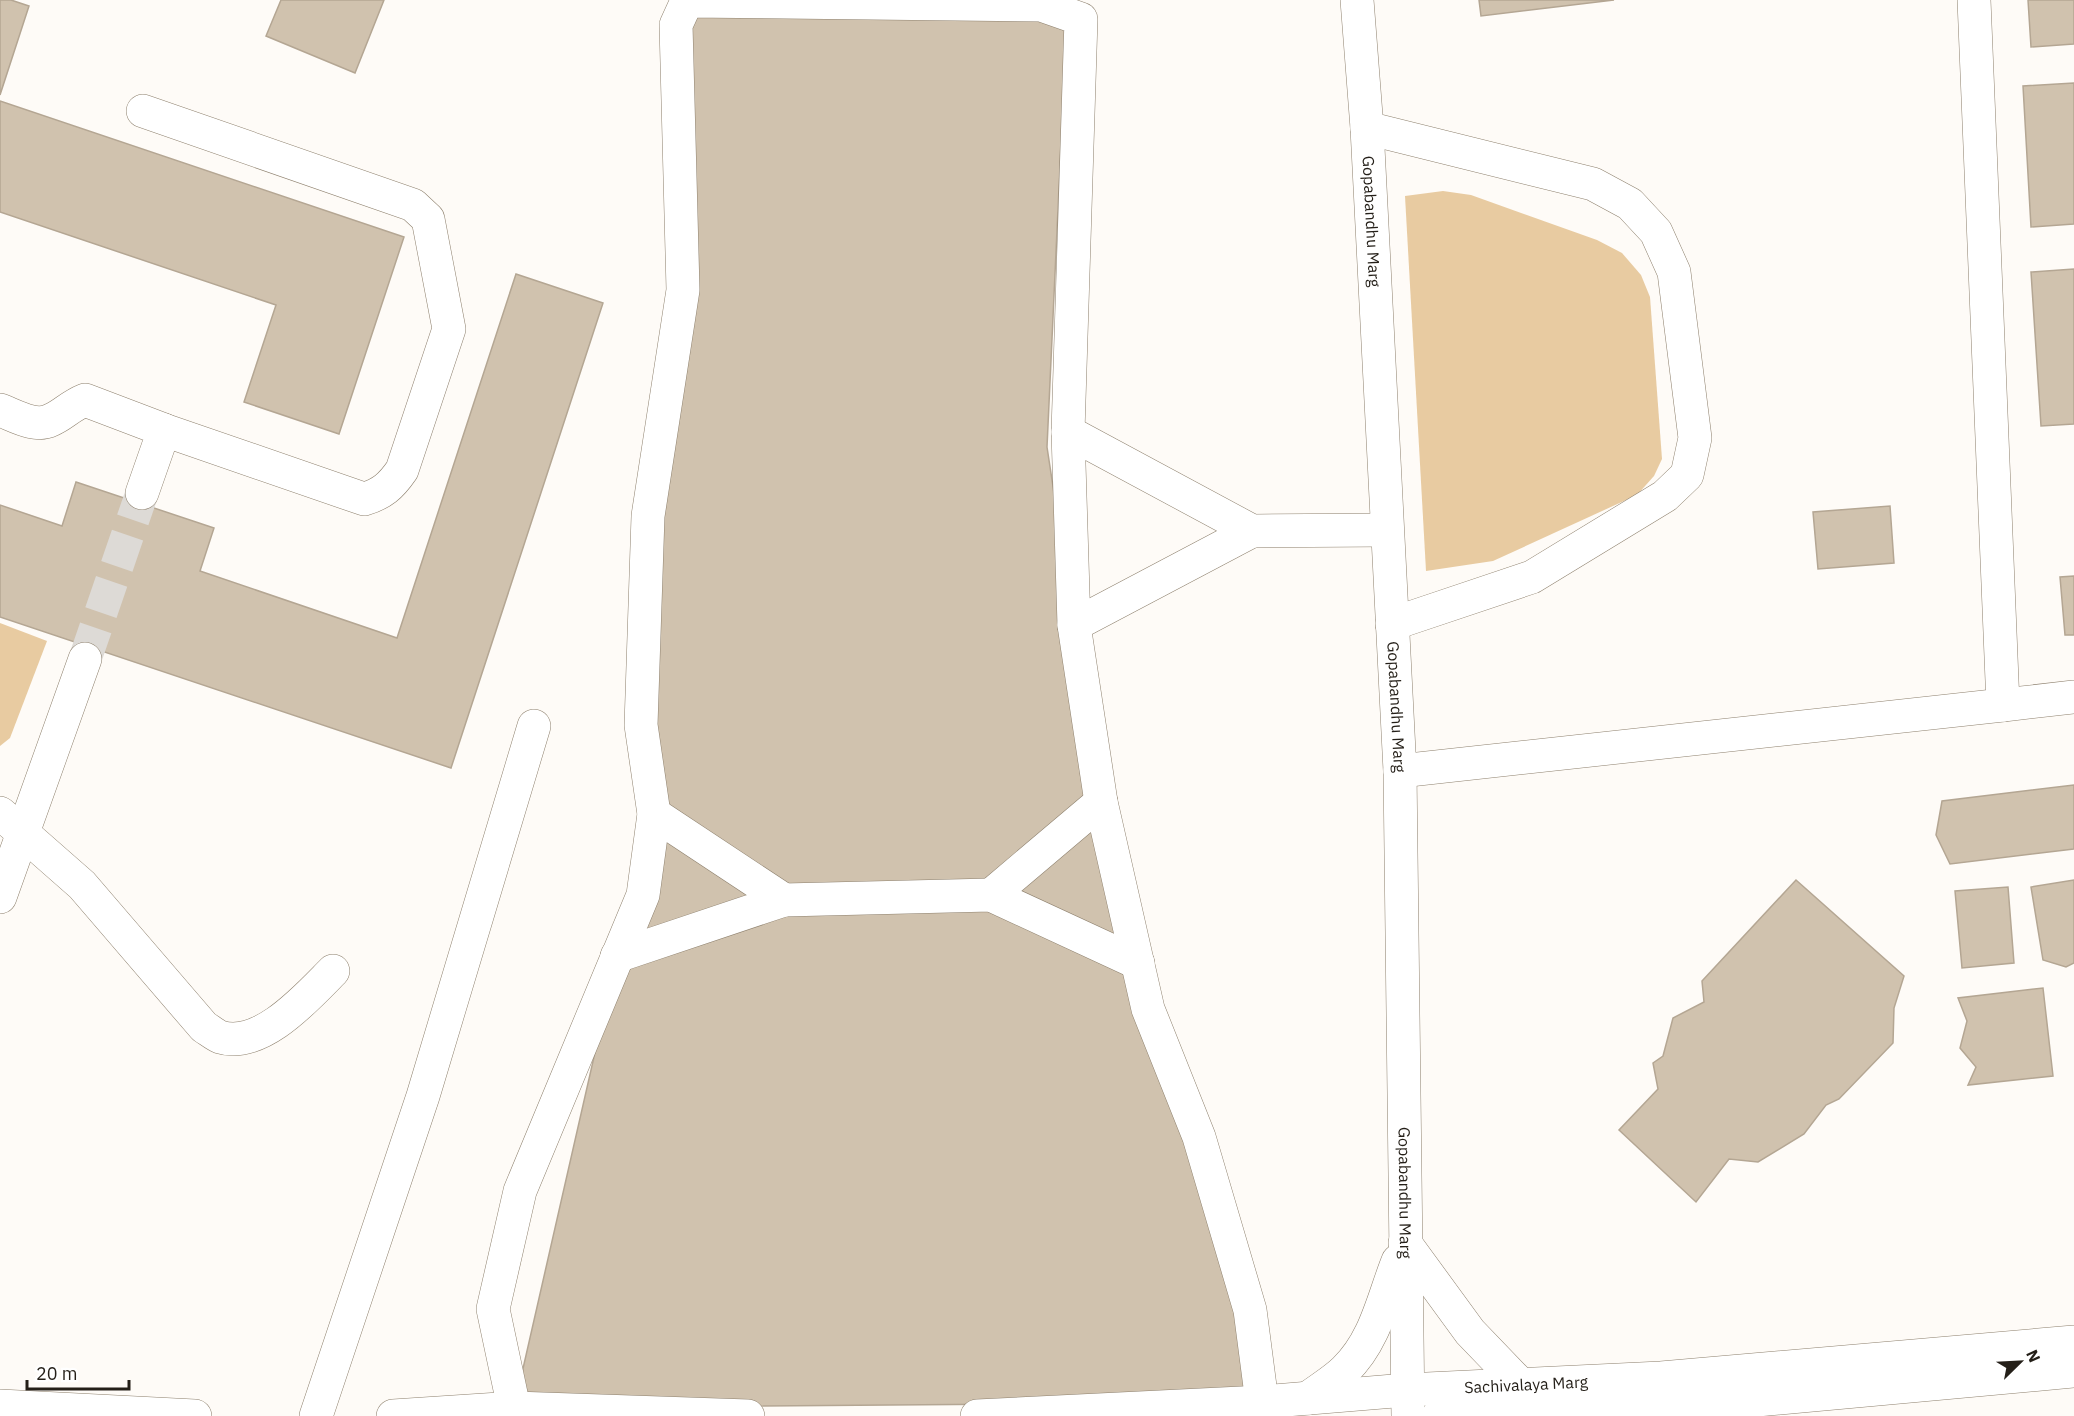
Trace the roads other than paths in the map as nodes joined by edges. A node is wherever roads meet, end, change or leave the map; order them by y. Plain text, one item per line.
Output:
1 (1357, 0) edge
2 (1974, 0) edge
3 (143, 111) dead end
4 (1367, 128) junction
5 (0, 410) edge
6 (164, 430) junction
7 (1068, 432) junction
8 (142, 493) tunnel mouth
9 (1387, 530) junction
10 (1252, 531) junction
11 (1392, 624) junction
12 (1074, 625) junction
13 (85, 659) tunnel mouth
14 (2074, 697) edge
15 (2003, 705) junction
16 (534, 726) dead end
17 (1400, 771) junction
18 (1101, 802) junction
19 (654, 814) junction
20 (11, 823) edge
21 (992, 895) junction
22 (0, 897) edge
23 (784, 900) junction
24 (617, 956) junction
25 (1138, 963) junction
26 (333, 971) dead end
27 (1405, 1243) junction
28 (2074, 1342) edge
29 (2074, 1371) edge
30 (1521, 1385) junction
31 (1308, 1398) junction
32 (1262, 1402) junction
33 (1407, 1403) edge
34 (0, 1406) edge
35 (514, 1408) junction
36 (195, 1416) edge
37 (316, 1416) edge
38 (393, 1416) edge
39 (748, 1416) edge
40 (977, 1416) edge
41 (1438, 1416) edge

1 - 4 street, Gopabandhu Marg
2 - 15 street
3 - 6 street
4 - 9 street, Gopabandhu Marg
4 - 11 street
5 - 6 street
6 - 8 street
7 - 10 street
7 - 12 street
7 - 19 street
9 - 10 street
9 - 11 street, Gopabandhu Marg
10 - 12 street
11 - 17 street, Gopabandhu Marg
12 - 18 street
13 - 20 street
14 - 15 street
15 - 17 street
16 - 37 street
17 - 27 street, Gopabandhu Marg
18 - 21 street
18 - 25 street
19 - 23 street
19 - 24 street
20 - 22 street
20 - 26 street
21 - 23 street
21 - 25 street
23 - 24 street
24 - 35 street
25 - 32 street
27 - 30 street
27 - 31 street
27 - 33 street, Gopabandhu Marg
28 - 30 street, Sachivalaya Marg
29 - 41 street, Sachivalaya Marg
30 - 33 street, Sachivalaya Marg
31 - 32 street, Sachivalaya Marg
31 - 33 street, Sachivalaya Marg
32 - 40 street, Sachivalaya Marg
34 - 36 street
35 - 38 street
35 - 39 street

